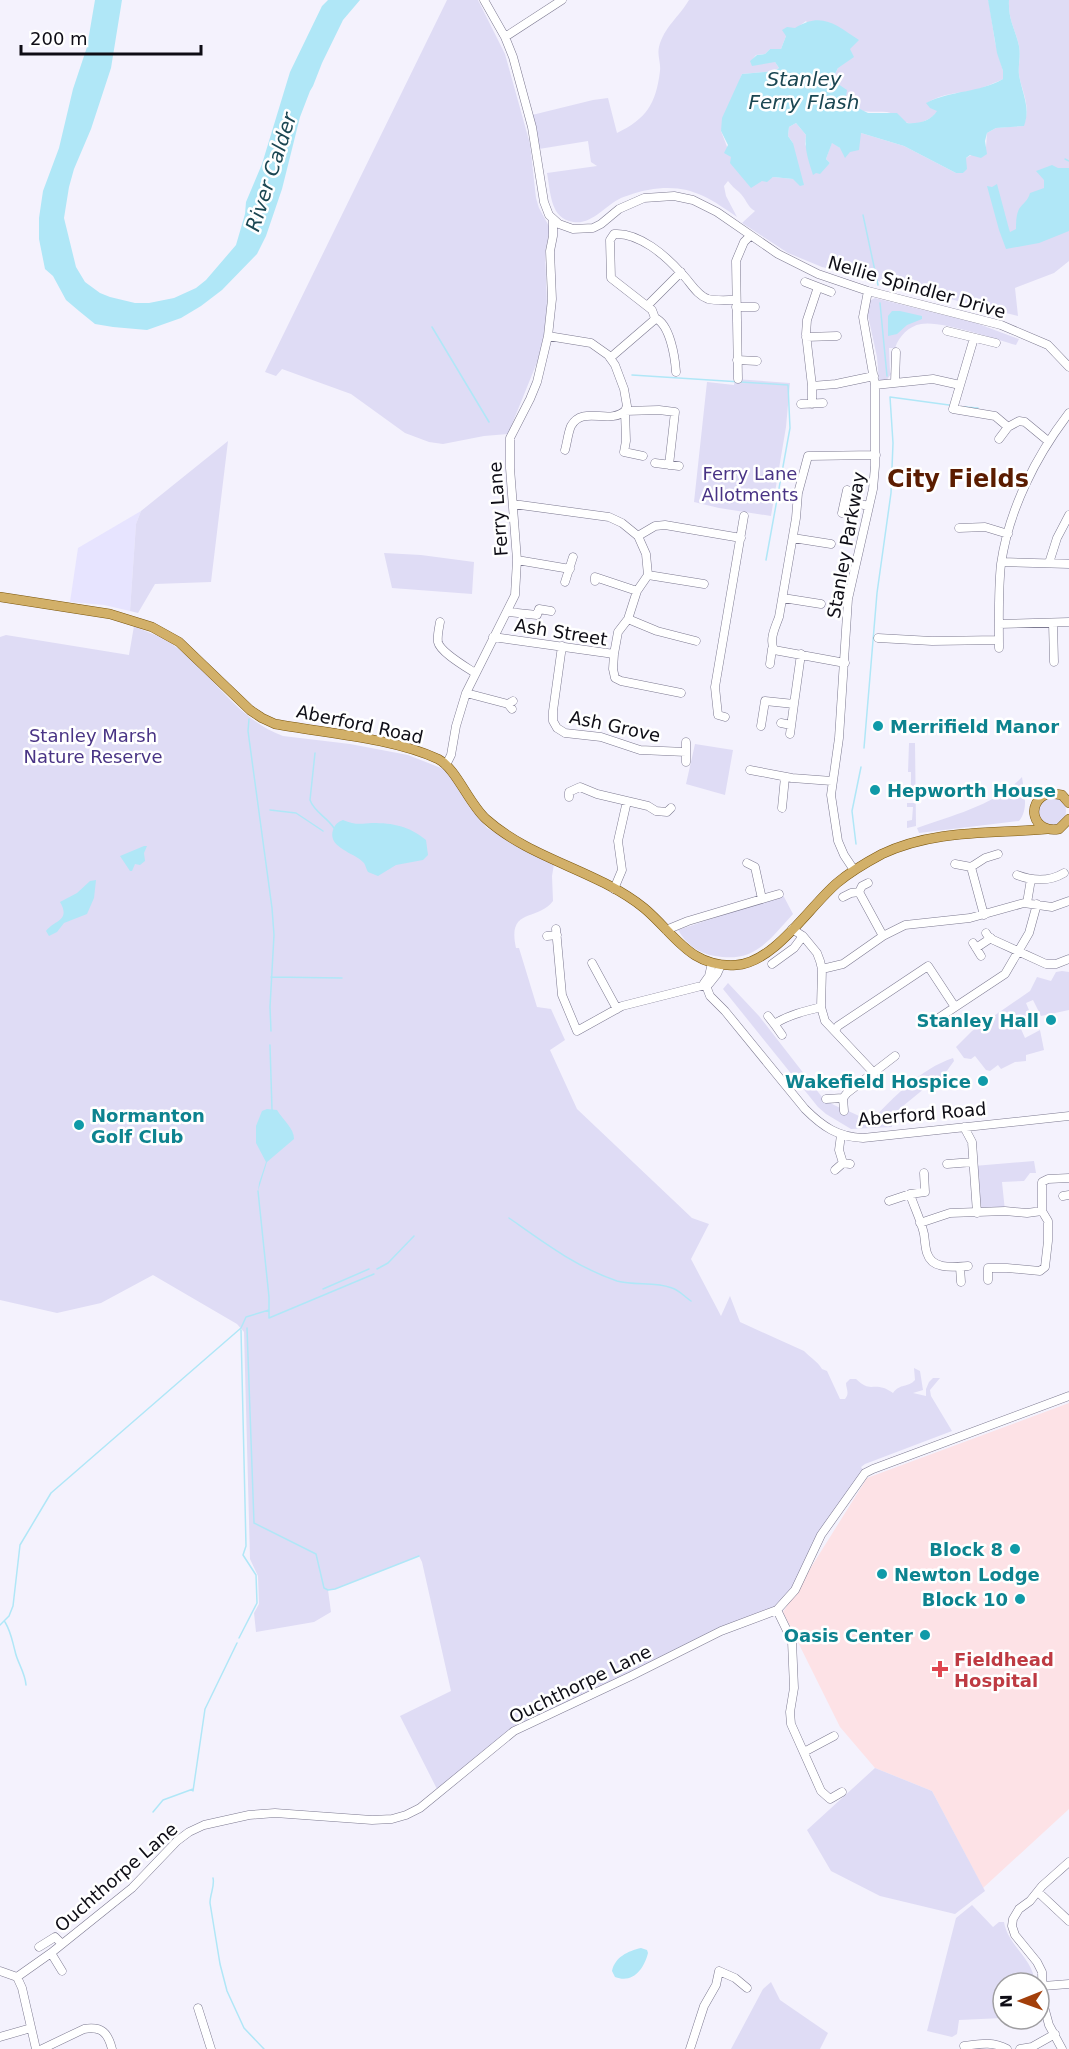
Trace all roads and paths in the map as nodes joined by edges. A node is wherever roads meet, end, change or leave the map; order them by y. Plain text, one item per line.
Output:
1 (484, 0) edge
2 (562, 0) edge
3 (505, 37) junction
4 (559, 224) junction
5 (750, 236) junction
6 (551, 245) junction
7 (681, 272) junction
8 (805, 282) dead end
9 (818, 287) junction
10 (868, 291) junction
11 (831, 292) dead end
12 (736, 304) junction
13 (647, 306) junction
14 (755, 307) dead end
15 (655, 318) junction
16 (947, 331) dead end
17 (548, 336) junction
18 (837, 336) dead end
19 (806, 337) junction
20 (974, 338) junction
21 (996, 343) dead end
22 (896, 352) dead end
23 (610, 358) junction
24 (736, 360) junction
25 (757, 361) dead end
26 (1067, 361) edge
27 (676, 372) dead end
28 (738, 380) dead end
29 (875, 380) junction
30 (895, 382) junction
31 (960, 385) junction
32 (812, 386) junction
33 (823, 403) dead end
34 (801, 404) dead end
35 (812, 404) junction
36 (625, 411) junction
37 (1069, 413) edge
38 (1008, 428) junction
39 (999, 439) dead end
40 (1048, 441) junction
41 (565, 450) dead end
42 (876, 455) junction
43 (643, 456) dead end
44 (655, 463) dead end
45 (669, 465) junction
46 (679, 466) dead end
47 (847, 490) dead end
48 (845, 501) junction
49 (513, 504) junction
50 (869, 506) junction
51 (842, 513) dead end
52 (1069, 515) edge
53 (744, 516) dead end
54 (960, 528) dead end
55 (1008, 534) junction
56 (638, 536) junction
57 (741, 538) junction
58 (793, 538) junction
59 (831, 544) dead end
60 (573, 557) dead end
61 (517, 560) junction
62 (1002, 562) junction
63 (1050, 563) junction
64 (1069, 564) edge
65 (570, 569) junction
66 (648, 575) junction
67 (595, 581) dead end
68 (565, 582) dead end
69 (704, 584) dead end
70 (637, 591) junction
71 (0, 597) edge
72 (783, 598) junction
73 (821, 604) dead end
74 (551, 611) dead end
75 (507, 612) junction
76 (628, 619) junction
77 (440, 621) dead end
78 (1069, 622) edge
79 (1053, 623) junction
80 (999, 624) junction
81 (493, 637) junction
82 (878, 638) dead end
83 (696, 641) dead end
84 (562, 646) junction
85 (772, 649) junction
86 (614, 654) junction
87 (801, 654) junction
88 (1054, 662) dead end
89 (845, 663) junction
90 (770, 664) dead end
91 (475, 673) junction
92 (466, 693) junction
93 (676, 694) dead end
94 (794, 704) junction
95 (511, 705) dead end
96 (719, 717) dead end
97 (781, 723) dead end
98 (791, 725) junction
99 (761, 726) dead end
100 (790, 734) dead end
101 (686, 742) dead end
102 (686, 753) junction
103 (686, 762) dead end
104 (446, 765) junction
105 (750, 770) dead end
106 (785, 777) junction
107 (832, 782) junction
108 (1069, 787) edge
109 (567, 792) dead end
110 (1056, 793) junction
111 (627, 801) junction
112 (1069, 804) edge
113 (783, 808) dead end
114 (669, 812) dead end
115 (1034, 813) junction
116 (1069, 819) edge
117 (1051, 829) junction
118 (1013, 831) junction
119 (1069, 836) edge
120 (998, 854) dead end
121 (747, 863) dead end
122 (955, 864) dead end
123 (971, 867) junction
124 (854, 870) junction
125 (1064, 873) dead end
126 (1017, 875) dead end
127 (1031, 879) junction
128 (868, 883) dead end
129 (614, 889) junction
130 (859, 892) junction
131 (779, 894) dead end
132 (843, 897) dead end
133 (762, 899) junction
134 (1069, 901) edge
135 (1027, 903) junction
136 (1037, 904) junction
137 (984, 915) junction
138 (792, 929) junction
139 (666, 930) junction
140 (547, 936) dead end
141 (803, 936) junction
142 (883, 936) junction
143 (977, 949) dead end
144 (1018, 953) junction
145 (1069, 959) edge
146 (592, 963) dead end
147 (717, 964) junction
148 (772, 964) dead end
149 (822, 969) junction
150 (705, 984) junction
151 (821, 1007) junction
152 (955, 1007) junction
153 (617, 1009) junction
154 (768, 1016) dead end
155 (934, 1021) dead end
156 (775, 1025) junction
157 (835, 1031) junction
158 (782, 1035) dead end
159 (896, 1056) dead end
160 (874, 1073) junction
161 (843, 1098) junction
162 (826, 1100) dead end
163 (844, 1111) dead end
164 (1069, 1116) edge
165 (984, 1125) junction
166 (964, 1128) junction
167 (841, 1135) junction
168 (972, 1142) junction
169 (953, 1161) dead end
170 (973, 1162) junction
171 (835, 1170) dead end
172 (924, 1173) dead end
173 (1069, 1178) edge
174 (910, 1194) junction
175 (888, 1201) dead end
176 (1042, 1211) junction
177 (977, 1213) junction
178 (920, 1223) junction
179 (988, 1280) dead end
180 (961, 1282) dead end
181 (1069, 1396) edge
182 (777, 1610) junction
183 (834, 1735) dead end
184 (804, 1752) junction
185 (842, 1792) dead end
186 (1069, 1862) edge
187 (1038, 1892) junction
188 (1069, 1921) edge
189 (62, 1944) junction
190 (39, 1947) dead end
191 (51, 1953) junction
192 (0, 1971) edge
193 (62, 1971) dead end
194 (1042, 1971) edge
195 (17, 1977) junction
196 (1069, 1984) edge
197 (1051, 1985) edge
198 (747, 1988) dead end
199 (198, 2008) dead end
200 (31, 2028) junction
201 (1051, 2028) edge
202 (1055, 2034) junction
203 (0, 2037) edge
204 (962, 2044) edge
205 (36, 2049) edge
206 (42, 2049) edge
207 (112, 2049) edge
208 (211, 2049) edge
209 (690, 2049) edge
210 (1007, 2049) edge
211 (1020, 2049) edge
212 (1062, 2049) edge

1 - 3 street, Ferry Lane
2 - 3 street
3 - 4 street, Ferry Lane
4 - 5 street, Nellie Spindler Drive
4 - 6 street
4 - 6 street, Ferry Lane
5 - 10 street, Nellie Spindler Drive
5 - 12 street
6 - 17 street, Ferry Lane
7 - 12 street
7 - 13 street
7 - 13 street
8 - 9 street
9 - 11 street
9 - 19 street
10 - 26 street, Nellie Spindler Drive
10 - 29 street, Stanley Parkway
12 - 14 street
12 - 24 street
13 - 15 street
15 - 23 street
15 - 27 street
16 - 20 street
17 - 23 street
17 - 49 street, Ferry Lane
18 - 19 street
19 - 32 street
20 - 21 street
20 - 31 street
22 - 30 street
23 - 36 street
24 - 25 street
24 - 28 street
29 - 30 street
29 - 32 street
29 - 42 street, Stanley Parkway
30 - 31 street
31 - 38 street
32 - 35 street
33 - 35 street
34 - 35 street
36 - 41 street
36 - 43 street
36 - 45 street
37 - 40 street
38 - 39 street
38 - 40 street
40 - 55 street
42 - 50 street, Stanley Parkway
42 - 58 street
44 - 45 street
45 - 46 street
47 - 48 street
48 - 50 street
48 - 51 street
49 - 56 street
49 - 61 street, Ferry Lane
50 - 89 street, Stanley Parkway
52 - 63 street
53 - 57 street
54 - 55 street
55 - 62 street
56 - 57 street
56 - 66 street
57 - 96 street
58 - 59 street
58 - 72 street
60 - 65 street
61 - 65 street
61 - 75 street, Ferry Lane
62 - 63 street
62 - 80 street
63 - 64 street
65 - 68 street
66 - 69 street
66 - 70 street
67 - 70 street
70 - 76 street
71 - 104 main road, Aberford Road
72 - 73 street
72 - 85 street
74 - 75 street
75 - 81 street, Ferry Lane
76 - 83 street
76 - 86 street
77 - 91 street
78 - 79 street
79 - 80 street
79 - 88 street
80 - 82 street
81 - 84 street, Ash Street
81 - 91 street, Ferry Lane
84 - 86 street, Ash Street
84 - 102 street, Ash Grove
85 - 87 street
85 - 90 street
86 - 93 street, Ash Street
87 - 89 street
87 - 94 street
89 - 107 street, Stanley Parkway
91 - 92 street, Ferry Lane
92 - 95 street
92 - 104 street, Ferry Lane
94 - 98 street
94 - 99 street
97 - 98 street
98 - 100 street
101 - 102 street, Ash Grove
102 - 103 street, Ash Grove
104 - 129 main road
105 - 106 street
106 - 107 street
106 - 113 street
107 - 124 street, Stanley Parkway
108 - 110 main road
109 - 111 street
110 - 112 main road
110 - 115 main road
111 - 114 street
111 - 129 street
115 - 117 main road
115 - 118 main road
116 - 117 main road
117 - 118 main road
117 - 119 main road
118 - 124 main road
120 - 123 street
121 - 133 street
122 - 123 street
123 - 137 street
124 - 138 main road
125 - 127 street
126 - 127 street
127 - 135 street
128 - 130 street
129 - 139 main road
130 - 132 street
130 - 142 street
131 - 133 street
133 - 139 street
134 - 136 street
135 - 136 street
135 - 137 street
136 - 144 street
137 - 142 street
138 - 141 street
138 - 147 main road
139 - 147 main road
140 - 153 street
141 - 148 street
141 - 149 street
142 - 149 street
143 - 144 street
144 - 145 street
144 - 152 street
146 - 153 street
147 - 150 street
149 - 151 street
150 - 153 street
150 - 167 street, Aberford Road
151 - 156 street
151 - 157 street
152 - 155 street
152 - 157 street
154 - 156 street
156 - 158 street
157 - 160 street
159 - 160 street
160 - 161 street
161 - 162 street
161 - 163 street
164 - 165 street, Aberford Road
165 - 166 street, Aberford Road
165 - 168 street
166 - 167 street, Aberford Road
166 - 168 street
167 - 171 street
168 - 170 street
169 - 170 street
170 - 177 street
172 - 174 street
173 - 176 street
174 - 175 street
174 - 178 street
176 - 177 street
176 - 179 street
177 - 178 street
178 - 180 street
181 - 182 street, Ouchthorpe Lane
182 - 184 street
182 - 189 street, Ouchthorpe Lane
183 - 184 street
184 - 185 street
186 - 187 street
187 - 188 street
187 - 194 street
189 - 190 street
189 - 191 street, Ouchthorpe Lane
191 - 193 street
191 - 195 street, Ouchthorpe Lane
192 - 195 street
195 - 200 street
196 - 197 street
198 - 209 street
199 - 208 street
200 - 203 street
200 - 205 street
201 - 202 street
202 - 211 street
202 - 212 street
204 - 210 street
206 - 207 street

